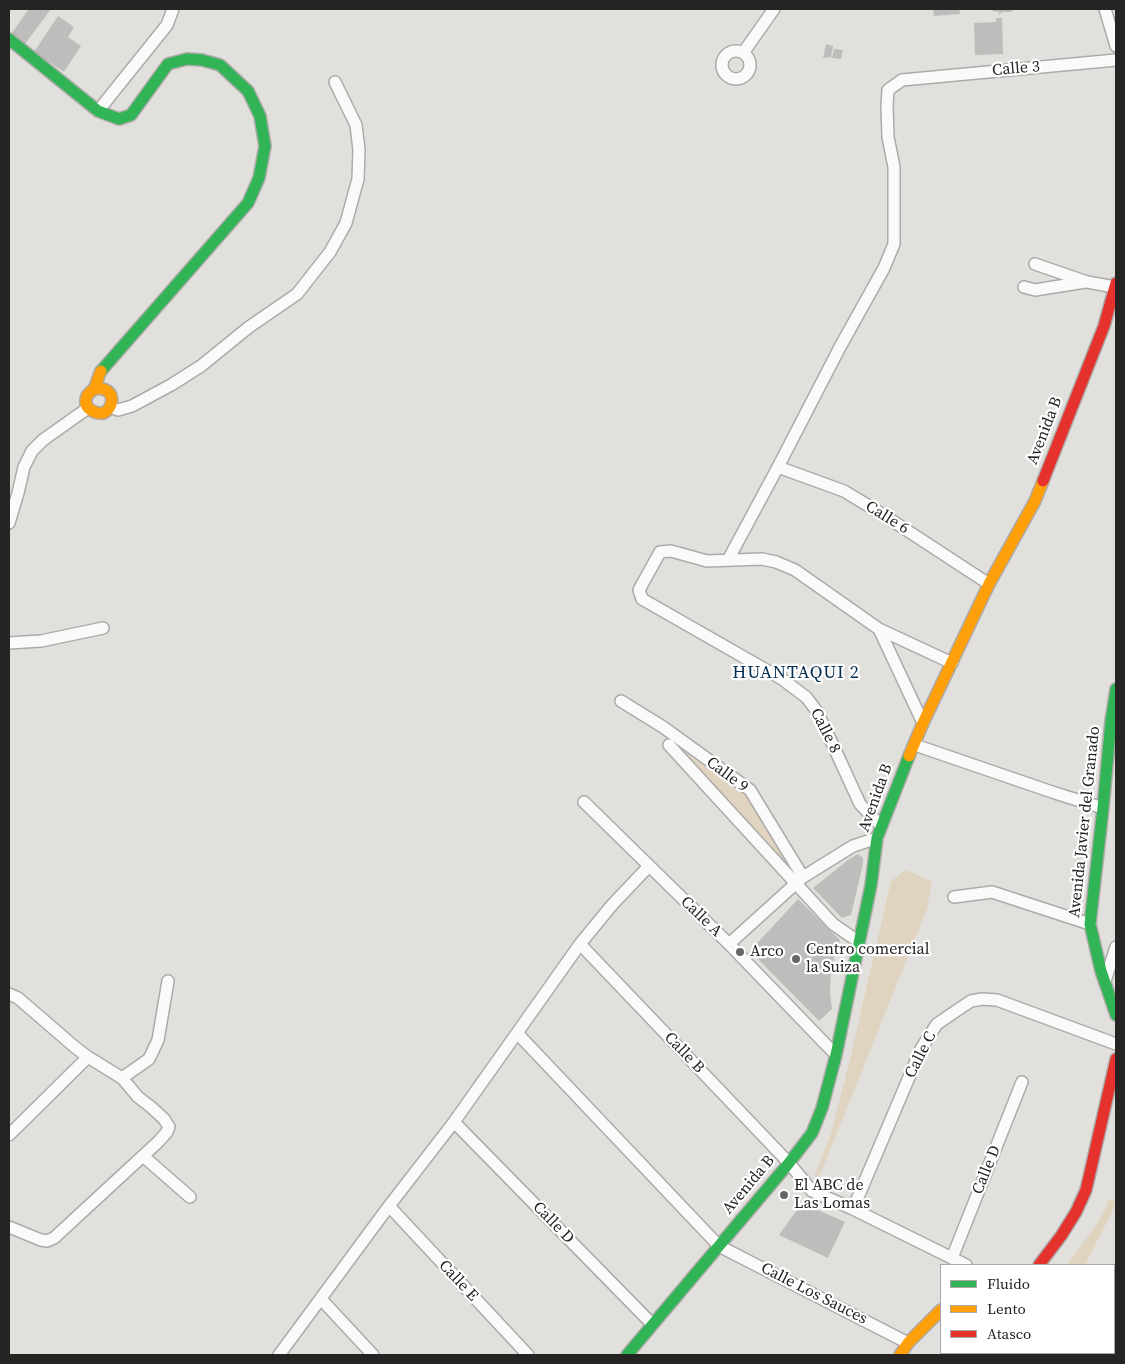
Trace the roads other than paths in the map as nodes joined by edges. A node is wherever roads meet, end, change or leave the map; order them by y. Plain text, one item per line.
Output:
1 (173, 9) edge
2 (774, 9) edge
3 (1105, 9) edge
4 (9, 40) edge
5 (1116, 46) edge
6 (743, 53) dead end
7 (1116, 60) edge
8 (335, 82) dead end
9 (98, 111) junction
10 (1034, 264) dead end
11 (1087, 282) junction
12 (1116, 285) edge
13 (1024, 287) dead end
14 (1104, 326) junction
15 (1116, 326) edge
16 (94, 389) junction
17 (111, 407) junction
18 (88, 408) junction
19 (778, 467) junction
20 (9, 523) edge
21 (728, 560) junction
22 (988, 584) junction
23 (104, 628) dead end
24 (879, 628) junction
25 (9, 644) edge
26 (952, 663) junction
27 (1116, 689) edge
28 (621, 702) dead end
29 (924, 723) junction
30 (915, 745) junction
31 (669, 746) dead end
32 (584, 802) dead end
33 (1103, 808) junction
34 (881, 826) junction
35 (877, 838) junction
36 (649, 866) junction
37 (799, 880) junction
38 (954, 897) dead end
39 (1090, 924) junction
40 (859, 942) junction
41 (580, 944) junction
42 (729, 944) junction
43 (1116, 947) edge
44 (168, 980) dead end
45 (1105, 981) junction
46 (9, 994) edge
47 (1116, 1015) edge
48 (517, 1033) junction
49 (1116, 1044) edge
50 (836, 1054) junction
51 (88, 1058) junction
52 (1116, 1060) edge
53 (122, 1078) junction
54 (1022, 1082) dead end
55 (454, 1122) junction
56 (9, 1136) edge
57 (143, 1156) junction
58 (789, 1163) junction
59 (190, 1197) dead end
60 (389, 1206) junction
61 (853, 1209) junction
62 (9, 1227) edge
63 (719, 1246) junction
64 (952, 1258) junction
65 (964, 1264) edge
66 (1040, 1264) edge
67 (321, 1299) junction
68 (940, 1311) edge
69 (652, 1324) junction
70 (908, 1343) junction
71 (279, 1355) edge
72 (373, 1355) edge
73 (528, 1355) edge
74 (627, 1355) edge
75 (900, 1355) edge

1 - 9 street
2 - 6 street
3 - 5 street
4 - 9 street
7 - 19 street, Calle 3
8 - 17 street
9 - 16 street
10 - 11 street
11 - 12 street
11 - 13 street
12 - 14 street, Avenida B
14 - 15 street
14 - 22 street, Avenida B
16 - 17 street
16 - 18 street
17 - 18 street
18 - 20 street
19 - 21 street, Calle 3
19 - 22 street, Calle 6
21 - 24 street
21 - 34 street, Calle 8
22 - 26 street, Avenida B
23 - 25 street
24 - 26 street
24 - 29 street
26 - 29 street, Avenida B
27 - 33 street, Avenida Javier del Granado
28 - 37 street, Calle 9
29 - 30 street, Avenida B
30 - 33 street
30 - 34 street, Avenida B
31 - 37 street
32 - 36 street, Calle A
33 - 39 street, Avenida Javier del Granado
34 - 35 street, Avenida B
35 - 37 street
35 - 40 street, Avenida B
36 - 41 street
36 - 42 street, Calle A
37 - 40 street
37 - 42 street
38 - 39 street
39 - 45 street, Avenida Javier del Granado
40 - 50 street, Avenida B
41 - 48 street
41 - 58 street, Calle B
42 - 50 street, Calle A
43 - 45 street
44 - 53 street
45 - 47 street, Avenida Javier del Granado
46 - 51 street
48 - 55 street
48 - 63 street
49 - 61 street, Calle C
50 - 58 street, Avenida B
51 - 53 street
51 - 56 street
52 - 66 street
53 - 57 street
54 - 64 street, Calle D
55 - 60 street
55 - 69 street, Calle D
57 - 59 street
57 - 62 street
58 - 61 street, Calle B
58 - 63 street, Avenida B
60 - 67 street
60 - 73 street, Calle E
61 - 64 street, Calle B
63 - 69 street, Avenida B
63 - 70 street, Calle Los Sauces
64 - 65 street, Calle B
67 - 71 street
67 - 72 street
68 - 70 street
69 - 74 street, Avenida B
70 - 75 street

